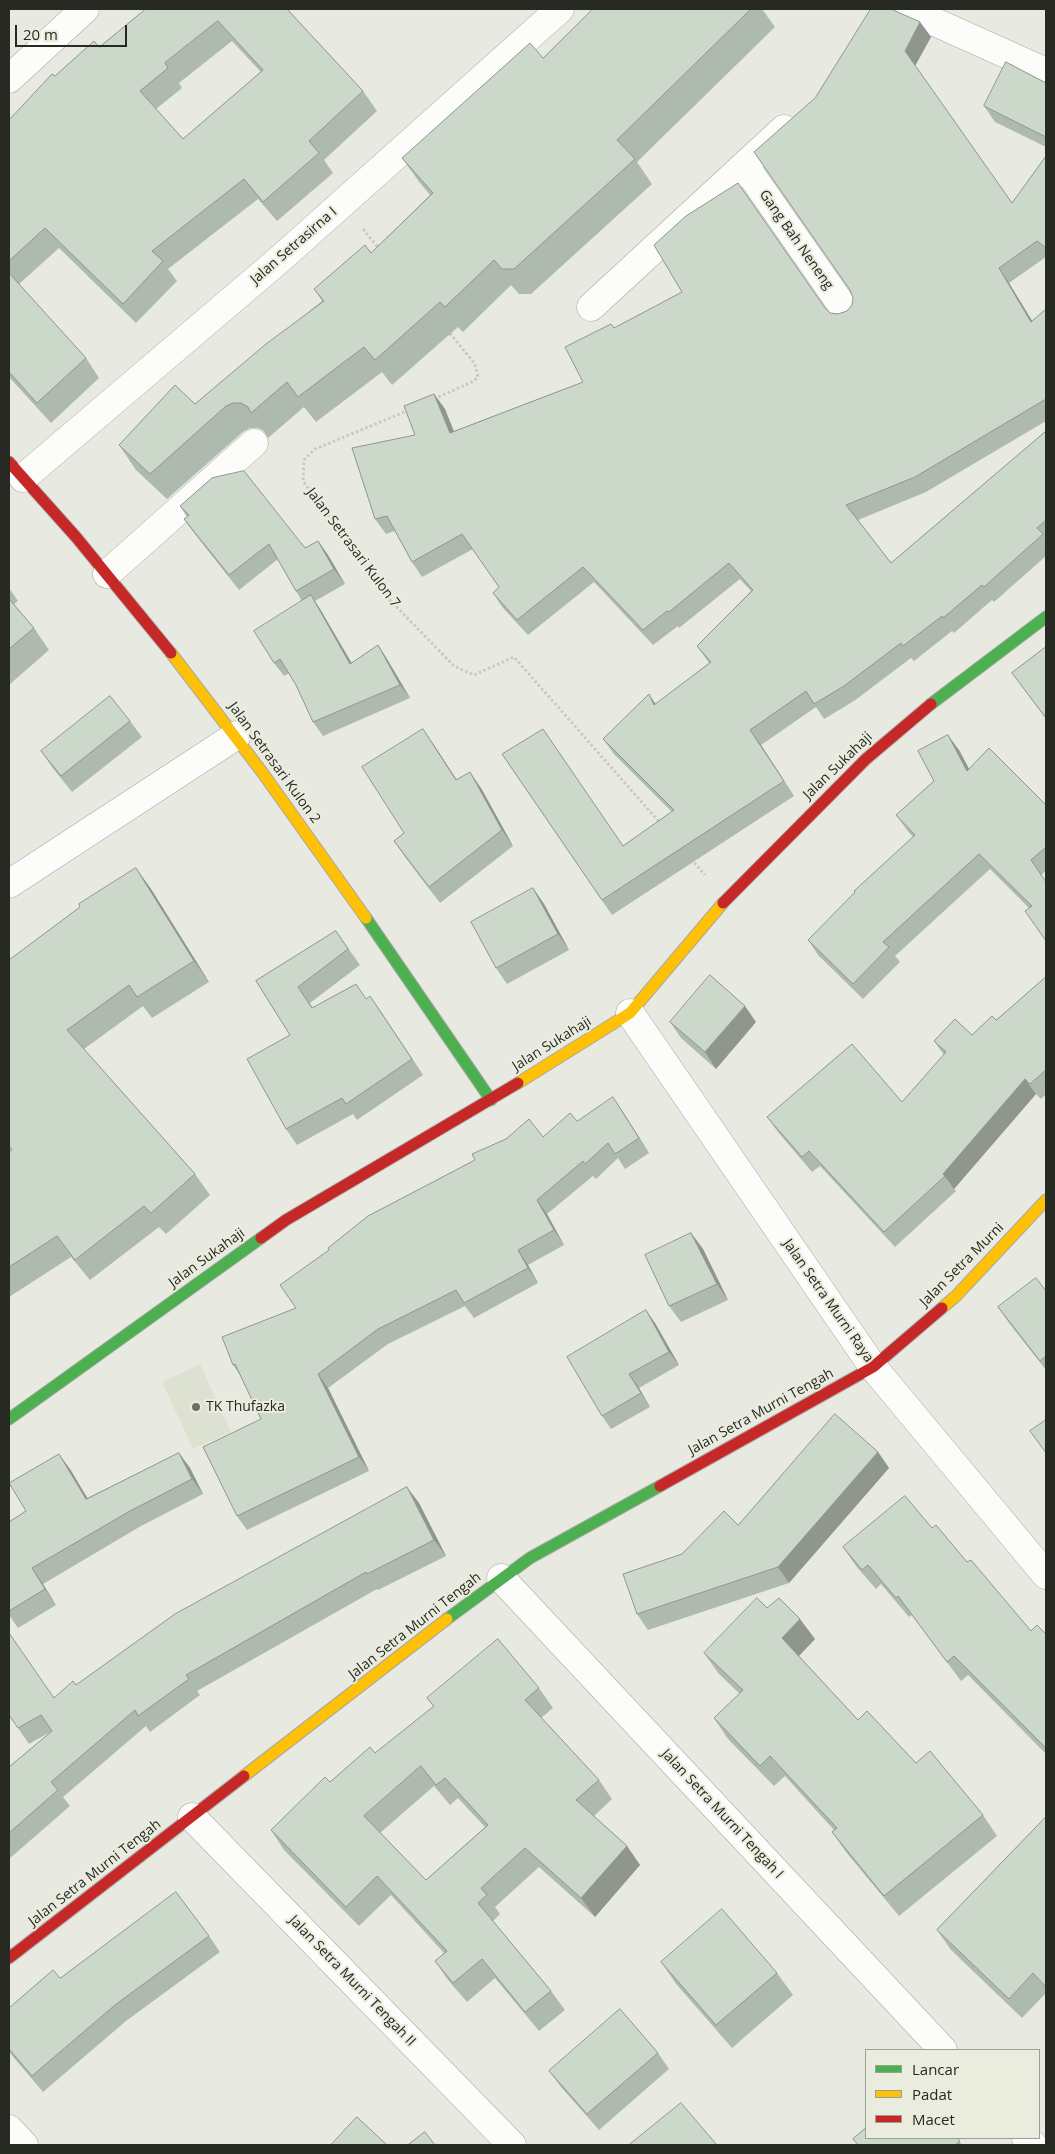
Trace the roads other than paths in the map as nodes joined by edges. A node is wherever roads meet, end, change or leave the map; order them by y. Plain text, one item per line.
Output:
1 (85, 9) edge
2 (560, 9) edge
3 (906, 9) edge
4 (1046, 72) edge
5 (9, 79) edge
6 (801, 112) edge
7 (745, 166) junction
8 (591, 307) dead end
9 (848, 314) edge
10 (254, 443) dead end
11 (16, 470) edge
12 (107, 574) junction
13 (1046, 617) edge
14 (237, 736) junction
15 (9, 884) edge
16 (630, 1013) junction
17 (490, 1100) junction
18 (1046, 1200) edge
19 (873, 1367) junction
20 (9, 1419) edge
21 (1046, 1575) edge
22 (501, 1578) junction
23 (192, 1817) junction
24 (9, 1958) edge
25 (943, 2049) edge
26 (9, 2129) edge
27 (24, 2145) edge
28 (512, 2145) edge

1 - 5 street
2 - 11 street, Jalan Setrasirna I
3 - 4 street
6 - 7 street
7 - 8 street
7 - 9 street, Gang Bah Neneng
10 - 12 street
11 - 12 street, Jalan Setrasari Kulon 2
12 - 14 street, Jalan Setrasari Kulon 2
13 - 16 street, Jalan Sukahaji
14 - 15 street
14 - 17 street, Jalan Setrasari Kulon 2
16 - 17 street, Jalan Sukahaji
16 - 19 street, Jalan Setra Murni Raya
17 - 20 street, Jalan Sukahaji
18 - 19 street, Jalan Setra Murni
19 - 21 street, Jalan Setra Murni Raya
19 - 22 street, Jalan Setra Murni Tengah
22 - 23 street, Jalan Setra Murni Tengah
22 - 25 street, Jalan Setra Murni Tengah I
23 - 24 street, Jalan Setra Murni Tengah
23 - 28 street, Jalan Setra Murni Tengah II
26 - 27 street

